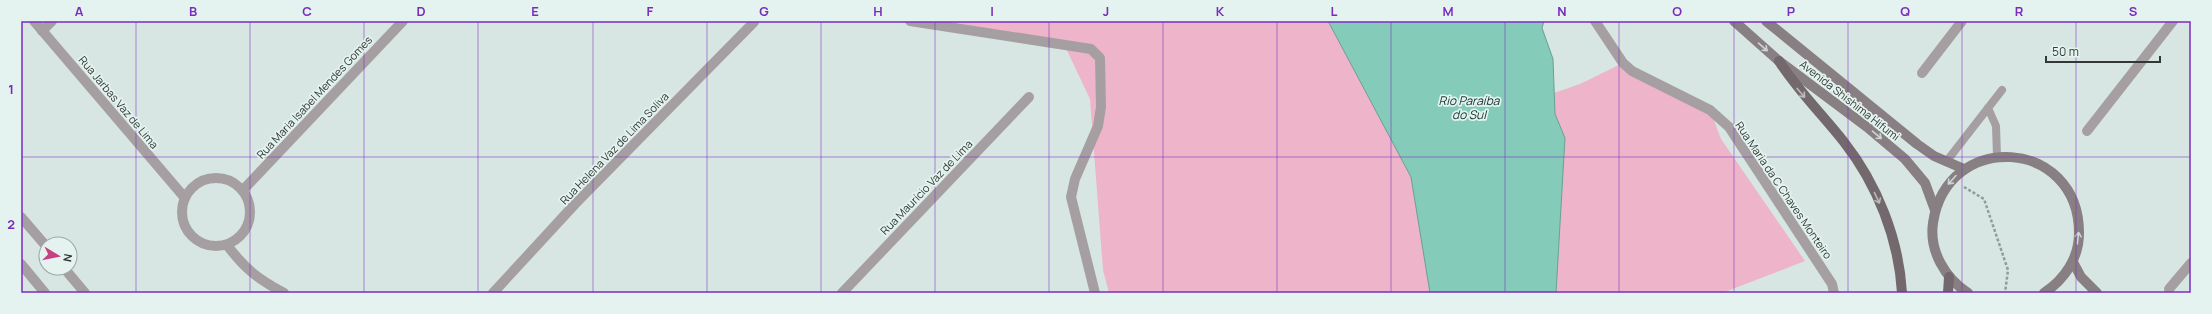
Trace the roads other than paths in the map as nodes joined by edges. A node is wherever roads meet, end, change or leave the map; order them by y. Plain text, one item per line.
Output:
1 (34, 21) edge
2 (52, 21) edge
3 (403, 21) edge
4 (910, 21) edge
5 (1595, 21) edge
6 (1734, 21) edge
7 (1766, 21) edge
8 (1962, 21) edge
9 (2173, 21) edge
10 (754, 22) dead end
11 (42, 31) junction
12 (1780, 61) junction
13 (1922, 73) dead end
14 (2002, 90) dead end
15 (1029, 97) dead end
16 (1988, 108) junction
17 (2087, 131) dead end
18 (1997, 156) junction
19 (1946, 162) junction
20 (1964, 169) junction
21 (243, 190) junction
22 (185, 198) junction
23 (1935, 210) junction
24 (21, 217) edge
25 (38, 237) edge
26 (227, 245) junction
27 (2073, 262) junction
28 (2191, 263) edge
29 (21, 264) edge
30 (71, 276) edge
31 (1949, 277) junction
32 (2169, 289) dead end
33 (45, 293) edge
34 (85, 293) edge
35 (284, 293) edge
36 (493, 293) edge
37 (842, 293) edge
38 (1095, 293) edge
39 (1834, 293) edge
40 (1902, 293) edge
41 (1948, 293) edge
42 (1968, 293) edge
43 (2044, 293) edge
44 (2097, 293) edge

1 - 11 street, Rua Jarbas Vaz de Lima
2 - 11 street
3 - 21 street, Rua Maria Isabel Mendes Gomes
4 - 38 street
5 - 39 street, Rua Maria da C Chaves Monteiro
6 -> 12 street, Avenida Shishima Hifumi
7 - 19 street, Avenida Shishima Hifumi
8 - 13 street
9 - 17 street
10 - 36 street, Rua Helena Vaz de Lima Soliva
11 - 22 street, Rua Jarbas Vaz de Lima
12 -> 23 street, Avenida Shishima Hifumi
12 -> 40 main road
14 - 16 lane
15 - 37 street, Rua Maurício Vaz de Lima
16 - 18 lane
16 - 19 lane
18 - 20 street
27 -> 18 street
19 - 20 street, Avenida Shishima Hifumi
20 -> 23 street
21 - 22 street
21 - 26 street
22 - 26 street
23 - 31 street
24 - 25 street
26 - 35 street
27 - 43 street
27 - 44 street
28 - 32 street
29 - 33 street
30 - 34 street
31 - 41 main road
31 - 42 street

